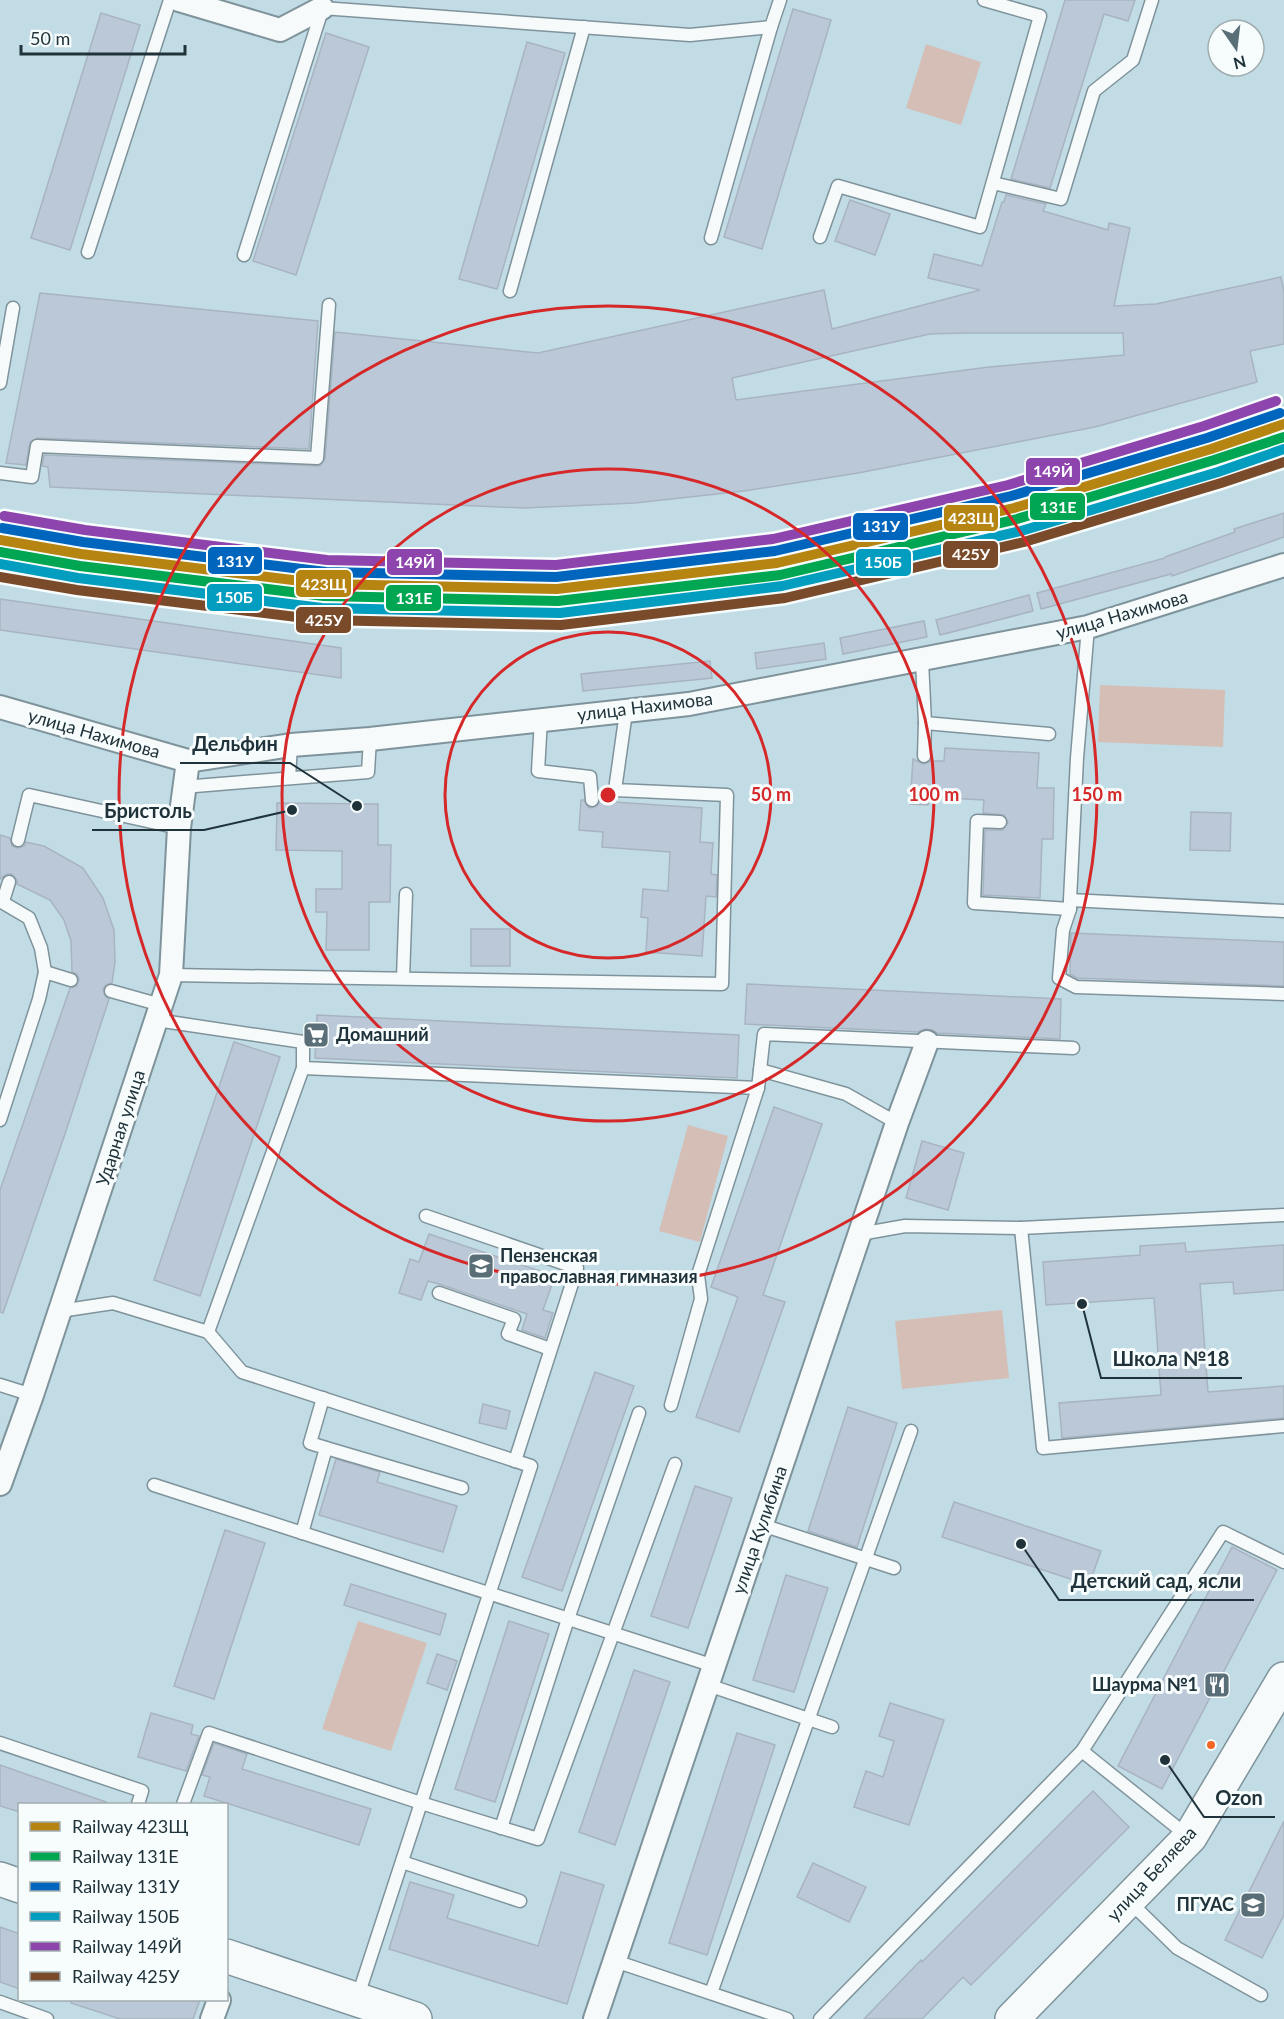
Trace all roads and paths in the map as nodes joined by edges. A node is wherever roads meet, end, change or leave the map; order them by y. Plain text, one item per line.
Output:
1 (170, 0) edge
2 (179, 0) edge
3 (780, 0) edge
4 (984, 0) edge
5 (1152, 0) edge
6 (324, 4) edge
7 (584, 27) junction
8 (771, 27) junction
9 (993, 183) junction
10 (711, 237) dead end
11 (820, 237) dead end
12 (88, 252) dead end
13 (244, 255) dead end
14 (510, 291) dead end
15 (329, 305) dead end
16 (13, 308) dead end
17 (0, 383) edge
18 (0, 472) edge
19 (1284, 565) edge
20 (1088, 627) junction
21 (922, 661) junction
22 (0, 707) edge
23 (626, 712) junction
24 (541, 719) junction
25 (925, 723) junction
26 (1049, 734) dead end
27 (370, 739) junction
28 (291, 745) junction
29 (924, 756) dead end
30 (188, 761) junction
31 (289, 778) junction
32 (183, 787) junction
33 (592, 800) dead end
34 (1000, 822) dead end
35 (178, 828) junction
36 (18, 840) dead end
37 (9, 882) dead end
38 (406, 894) dead end
39 (2, 901) edge
40 (1070, 905) junction
41 (1284, 911) edge
42 (45, 972) junction
43 (171, 975) junction
44 (403, 978) junction
45 (71, 980) dead end
46 (111, 991) dead end
47 (1284, 994) edge
48 (159, 1013) junction
49 (927, 1042) junction
50 (1073, 1048) dead end
51 (303, 1068) junction
52 (760, 1070) junction
53 (758, 1089) junction
54 (0, 1119) edge
55 (897, 1123) junction
56 (1284, 1215) edge
57 (426, 1216) dead end
58 (1021, 1228) junction
59 (860, 1234) junction
60 (438, 1293) dead end
61 (60, 1311) junction
62 (208, 1332) junction
63 (550, 1349) junction
64 (0, 1385) edge
65 (32, 1395) junction
66 (323, 1398) junction
67 (671, 1405) dead end
68 (639, 1413) dead end
69 (1284, 1426) edge
70 (911, 1431) dead end
71 (326, 1448) junction
72 (515, 1461) junction
73 (675, 1464) dead end
74 (0, 1484) edge
75 (154, 1485) dead end
76 (462, 1488) dead end
77 (762, 1525) junction
78 (302, 1533) junction
79 (865, 1559) junction
80 (1284, 1562) edge
81 (894, 1568) dead end
82 (489, 1593) junction
83 (568, 1619) junction
84 (614, 1634) junction
85 (711, 1676) junction
86 (1284, 1680) edge
87 (808, 1719) junction
88 (832, 1727) dead end
89 (0, 1743) edge
90 (1083, 1751) junction
91 (138, 1803) edge
92 (183, 1803) edge
93 (421, 1803) junction
94 (501, 1828) junction
95 (1190, 1838) junction
96 (402, 1862) junction
97 (0, 1879) edge
98 (18, 1885) edge
99 (520, 1901) dead end
100 (1129, 1901) junction
101 (615, 1961) junction
102 (229, 1963) edge
103 (711, 1993) junction
104 (1261, 1995) dead end
105 (357, 1999) junction
106 (219, 2001) edge
107 (0, 2002) edge
108 (47, 2019) edge
109 (212, 2019) edge
110 (415, 2019) edge
111 (595, 2019) edge
112 (787, 2019) edge
113 (820, 2019) edge
114 (1012, 2019) edge

1 - 12 lane
2 - 6 street
3 - 8 lane
4 - 9 lane
5 - 9 lane
6 - 7 lane
6 - 13 lane
7 - 8 lane
7 - 14 lane
8 - 10 lane
9 - 11 lane
15 - 18 lane
16 - 17 lane
19 - 20 street, улица Нахимова
20 - 21 street, улица Нахимова
20 - 40 lane
21 - 23 street, улица Нахимова
21 - 25 lane
22 - 30 street, улица Нахимова
23 - 24 street, улица Нахимова
23 - 44 lane
24 - 27 street, улица Нахимова
24 - 33 lane
25 - 26 lane
25 - 29 lane
27 - 28 street, улица Нахимова
27 - 31 lane
28 - 30 street, улица Нахимова
28 - 31 lane
30 - 32 street, Ударная улица
31 - 32 lane
32 - 35 street, Ударная улица
34 - 40 lane
35 - 36 lane
35 - 43 street, Ударная улица
37 - 39 lane
38 - 44 lane
39 - 42 lane
40 - 41 lane
40 - 47 lane
42 - 45 lane
42 - 54 lane
43 - 44 lane
43 - 48 street, Ударная улица
46 - 48 lane
48 - 51 lane
48 - 61 street, Ударная улица
49 - 50 lane
49 - 52 lane
49 - 55 street, улица Кулибина
51 - 53 lane
51 - 62 lane
52 - 53 lane
52 - 55 lane
53 - 67 lane
55 - 59 street, улица Кулибина
56 - 58 lane
57 - 63 lane
58 - 59 lane
58 - 69 lane
59 - 77 street, улица Кулибина
60 - 63 lane
61 - 62 lane
61 - 65 street, Ударная улица
62 - 66 lane
63 - 72 lane
64 - 65 lane
65 - 74 street, Ударная улица
66 - 71 lane
66 - 72 lane
68 - 83 lane
70 - 79 lane
71 - 76 lane
71 - 78 lane
72 - 82 lane
73 - 84 lane
75 - 78 lane
77 - 79 lane
77 - 85 street, улица Кулибина
78 - 82 lane
79 - 81 lane
79 - 87 lane
80 - 90 lane
82 - 83 lane
82 - 93 lane
83 - 84 lane
83 - 94 lane
84 - 85 lane
84 - 94 lane
85 - 87 lane
85 - 101 street, улица Кулибина
86 - 95 main road, улица Беляева
87 - 88 lane
87 - 103 lane
89 - 91 lane
90 - 95 lane
90 - 113 lane
92 - 93 lane
93 - 94 lane
93 - 96 lane
95 - 100 main road, улица Беляева
96 - 99 lane
96 - 105 lane
97 - 98 main road
100 - 104 lane
100 - 114 main road, улица Беляева
101 - 103 lane
101 - 111 street, улица Кулибина
102 - 105 main road
103 - 112 lane
105 - 110 main road
106 - 109 street
107 - 108 lane

